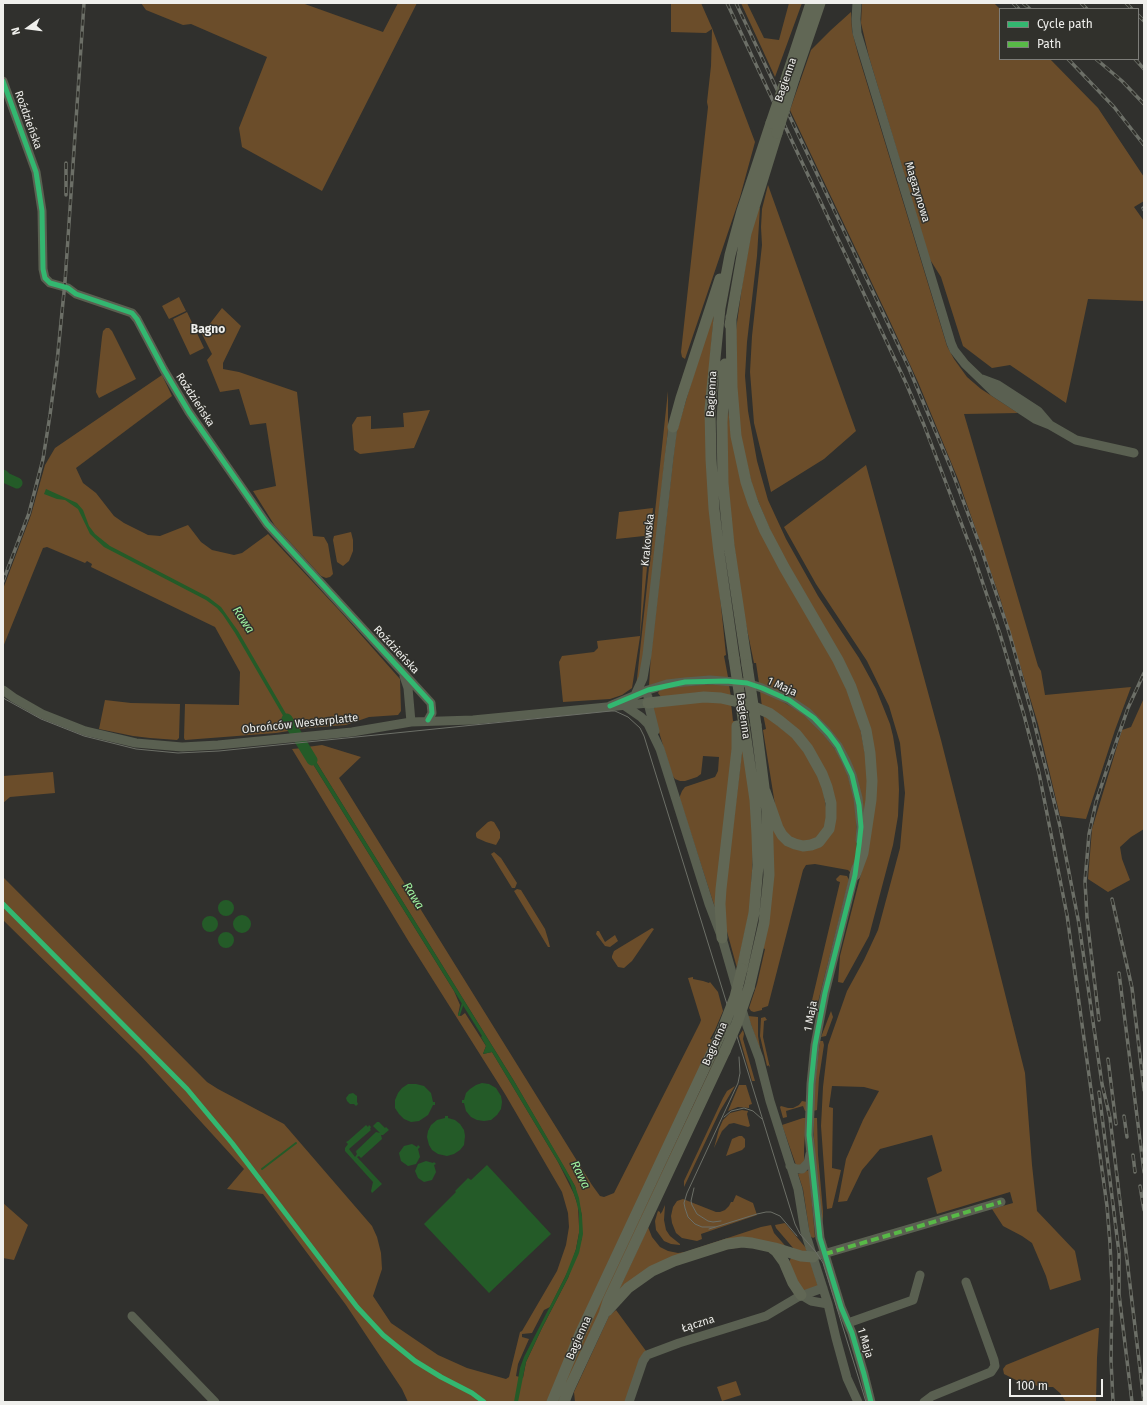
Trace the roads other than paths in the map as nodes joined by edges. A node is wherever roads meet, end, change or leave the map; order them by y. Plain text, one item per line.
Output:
1 (811, 3) edge
2 (820, 3) edge
3 (857, 3) edge
4 (791, 76) junction
5 (3, 81) edge
6 (772, 130) junction
7 (730, 255) junction
8 (730, 317) junction
9 (673, 427) joint
10 (1134, 453) dead end
11 (647, 655) junction
12 (402, 672) junction
13 (743, 686) junction
14 (3, 690) edge
15 (648, 690) junction
16 (635, 695) junction
17 (648, 702) junction
18 (431, 703) junction
19 (610, 706) junction
20 (625, 706) junction
21 (428, 720) junction
22 (446, 720) junction
23 (411, 722) junction
24 (741, 725) junction
25 (660, 749) junction
26 (765, 791) junction
27 (855, 875) junction
28 (722, 938) junction
29 (811, 1152) junction
30 (790, 1166) junction
31 (1002, 1202) dead end
32 (770, 1247) junction
33 (825, 1254) junction
34 (813, 1257) junction
35 (920, 1275) dead end
36 (966, 1282) dead end
37 (823, 1288) junction
38 (801, 1295) junction
39 (828, 1304) junction
40 (604, 1314) junction
41 (132, 1316) dead end
42 (848, 1322) junction
43 (215, 1402) edge
44 (552, 1402) edge
45 (566, 1402) edge
46 (629, 1402) edge
47 (858, 1402) edge
48 (870, 1402) edge
49 (924, 1402) edge

1 - 4 main road, Bagienna
2 - 4 main road, Bagienna
3 - 10 street, Magazynowa
4 - 6 main road, Bagienna, bridge
5 - 12 street, Roździeńska
6 - 7 main road, Bagienna
6 - 8 main road, Bagienna
7 - 9 main road
7 - 13 main road, Bagienna, bridge
8 - 26 main road, Bagienna, bridge
8 - 27 main road
9 - 11 street, Krakowska
11 - 15 street, Krakowska
11 - 16 street, Krakowska
12 - 18 street, Roździeńska
12 - 23 street, Roździeńska
13 - 15 street, Obrońców Westerplatte
13 - 24 main road, Bagienna, bridge
13 - 27 street, 1 Maja
14 - 23 street, Obrońców Westerplatte
15 - 16 street, Obrońców Westerplatte
15 - 17 street, Krakowska
16 - 19 street, Obrońców Westerplatte
17 - 20 street, Obrońców Westerplatte
17 - 25 street, Krakowska
17 - 26 main road
18 - 21 street
18 - 22 street, Roździeńska
19 - 20 street, Obrońców Westerplatte
19 - 22 street, Obrońców Westerplatte
20 - 25 street
21 - 22 street, Obrońców Westerplatte
21 - 23 street, Obrońców Westerplatte
24 - 28 main road
24 - 44 main road, Bagienna, bridge
25 - 28 street
26 - 40 main road, Bagienna, bridge
27 - 29 street, 1 Maja
28 - 30 street
29 - 30 street
29 - 33 street, 1 Maja
30 - 34 street
31 - 33 street
32 - 34 main road
32 - 38 main road
32 - 40 main road
33 - 34 street
33 - 42 street, 1 Maja
34 - 37 street
35 - 42 street, 1 Maja
36 - 49 street
37 - 38 street, Łączna
37 - 39 street
38 - 39 street
38 - 46 street, Łączna
39 - 47 street
40 - 45 main road, Bagienna
41 - 43 street
42 - 48 street, 1 Maja

